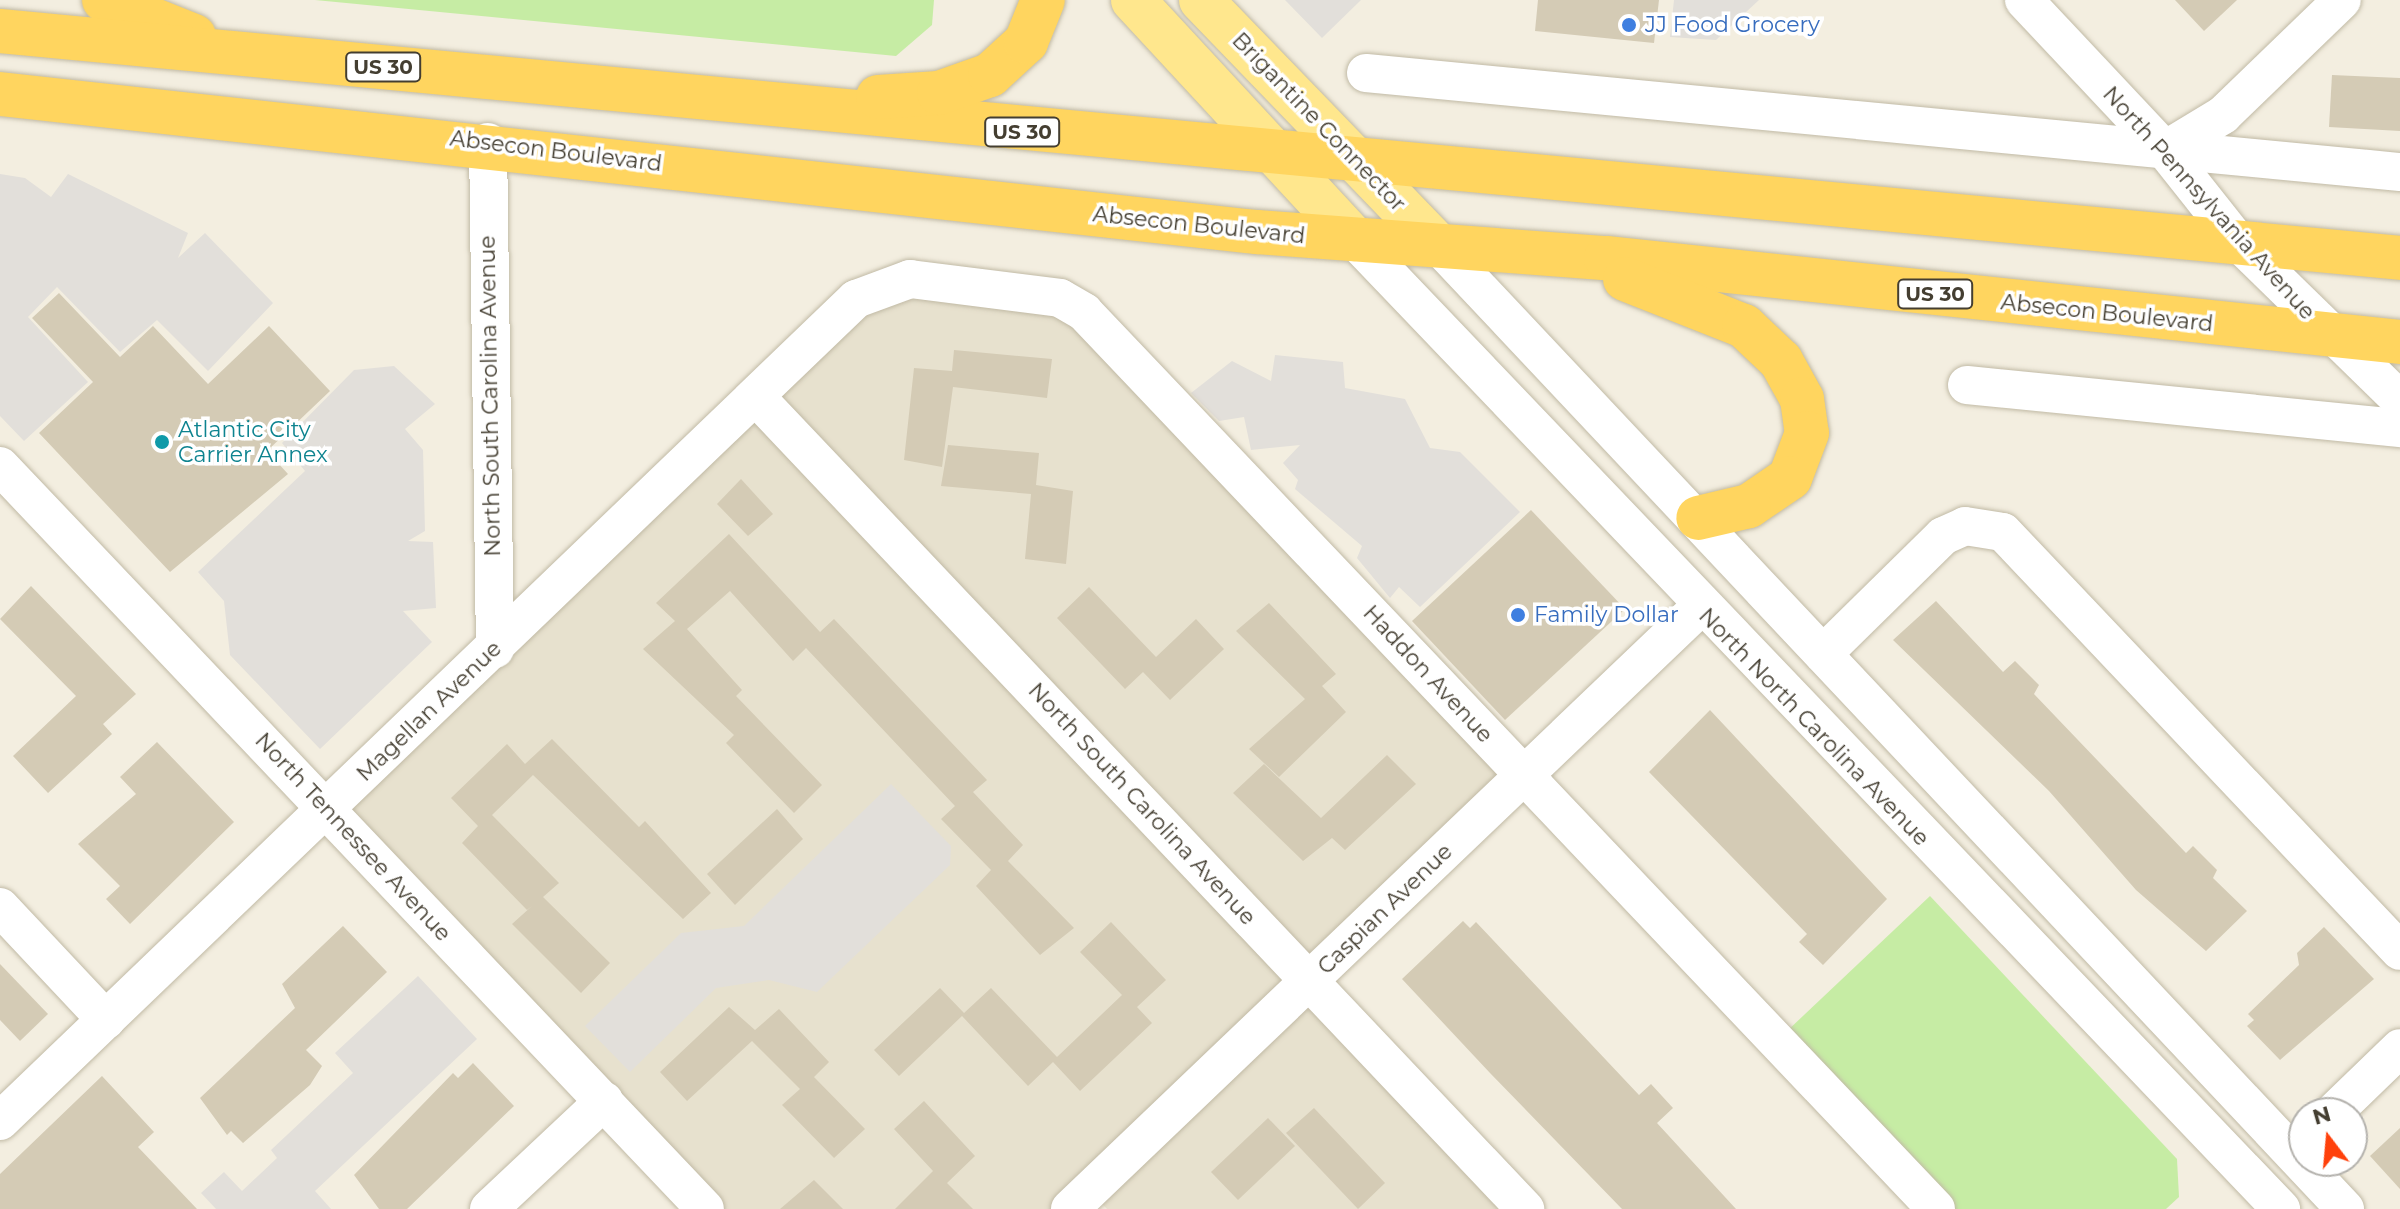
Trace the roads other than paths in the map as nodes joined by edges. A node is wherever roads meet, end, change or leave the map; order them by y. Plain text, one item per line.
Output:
1 (104, 0) edge
2 (1043, 0) edge
3 (1133, 0) edge
4 (1201, 0) edge
5 (2024, 0) edge
6 (2342, 0) edge
7 (0, 31) edge
8 (241, 55) junction
9 (1366, 73) dead end
10 (0, 94) edge
11 (767, 100) junction
12 (488, 142) junction
13 (2165, 150) junction
14 (1279, 156) junction
15 (1356, 162) junction
16 (2400, 172) edge
17 (1354, 239) junction
18 (2237, 241) junction
19 (1437, 244) junction
20 (1542, 253) junction
21 (2400, 258) edge
22 (856, 299) joint
23 (2328, 336) junction
24 (2400, 342) edge
25 (1967, 385) dead end
26 (758, 399) junction
27 (2400, 400) edge
28 (2400, 428) edge
29 (0, 466) edge
30 (1698, 518) junction
31 (1699, 608) junction
32 (495, 649) junction
33 (1823, 654) junction
34 (1525, 777) junction
35 (326, 810) junction
36 (0, 907) edge
37 (2400, 951) edge
38 (1310, 981) junction
39 (106, 1020) junction
40 (2400, 1048) edge
41 (2349, 1097) edge
42 (604, 1101) junction
43 (0, 1121) edge
44 (2288, 1137) edge
45 (2288, 1160) edge
46 (2321, 1177) edge
47 (2258, 1201) edge
48 (1089, 1203) edge
49 (489, 1209) edge
50 (705, 1209) edge
51 (1525, 1209) edge
52 (1936, 1209) edge
53 (2345, 1209) edge

1 - 8 highway
2 - 11 highway
3 - 14 main road
4 - 15 main road, Brigantine Connector
5 - 13 street, North Pennsylvania Avenue
6 - 13 street
7 - 8 highway, US 30
8 - 11 highway, US 30
9 - 13 street
10 - 12 highway, Absecon Boulevard / US 30
11 - 14 highway, US 30
12 - 17 highway, Absecon Boulevard / US 30
12 - 32 street, North South Carolina Avenue
13 - 16 street
13 - 18 street, North Pennsylvania Avenue
14 - 15 highway, US 30
14 - 17 main road
15 - 18 highway, US 30
15 - 19 main road, Brigantine Connector
17 - 19 highway, Absecon Boulevard / US 30
17 - 31 street, North North Carolina Avenue
18 - 21 highway, US 30
18 - 23 street, North Pennsylvania Avenue
19 - 20 highway, Absecon Boulevard / US 30
19 - 30 street
20 - 23 highway, Absecon Boulevard / US 30
20 - 30 highway
22 - 26 street, Magellan Avenue
22 - 34 street, Haddon Avenue
23 - 24 highway, Absecon Boulevard / US 30
23 - 27 street, North Pennsylvania Avenue
25 - 28 street
26 - 32 street, Magellan Avenue
26 - 38 street, North South Carolina Avenue
29 - 35 street, North Tennessee Avenue
30 - 33 street
31 - 34 street, Caspian Avenue
31 - 47 street, North North Carolina Avenue
32 - 35 street, Magellan Avenue
33 - 37 street
33 - 44 street
34 - 38 street, Caspian Avenue
34 - 52 street, Haddon Avenue
35 - 39 street, Magellan Avenue
35 - 42 street, North Tennessee Avenue
36 - 39 street
38 - 48 street, Caspian Avenue
38 - 51 street, North South Carolina Avenue
39 - 43 street, Magellan Avenue
40 - 41 street
42 - 49 street
42 - 50 street, North Tennessee Avenue
45 - 47 street
46 - 53 street

